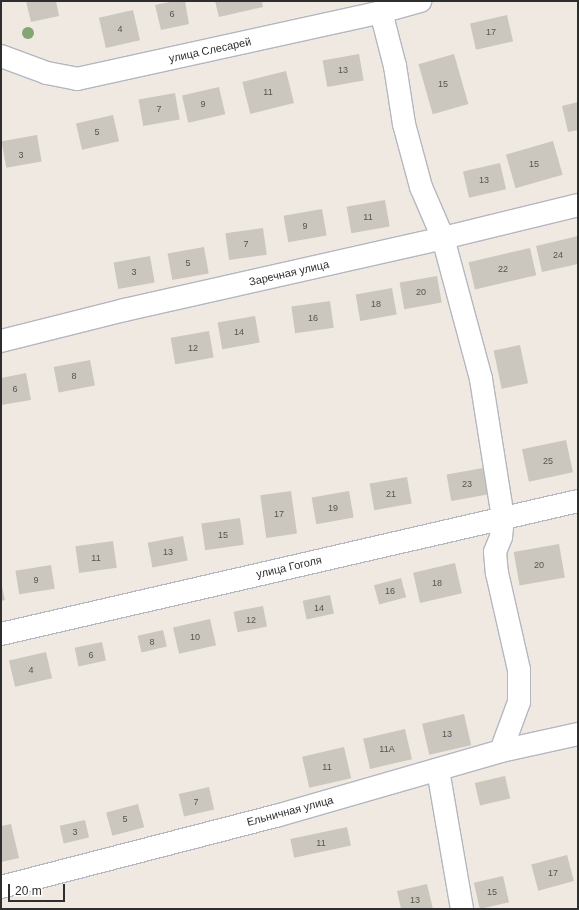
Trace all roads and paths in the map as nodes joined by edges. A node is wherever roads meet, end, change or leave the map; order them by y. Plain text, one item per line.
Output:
1 (420, 1) edge
2 (381, 12) junction
3 (1, 56) edge
4 (578, 205) edge
5 (443, 238) junction
6 (1, 341) edge
7 (578, 501) edge
8 (503, 518) junction
9 (1, 634) edge
10 (578, 734) edge
11 (501, 751) junction
12 (438, 770) junction
13 (1, 887) edge
14 (462, 909) edge

1 - 2 street, улица Слесарей
2 - 3 street, улица Слесарей
2 - 5 street
4 - 5 street, Заречная улица
5 - 6 street, Заречная улица
5 - 8 street
7 - 8 street, улица Гоголя
8 - 9 street, улица Гоголя
8 - 11 street
10 - 11 street, Ельничная улица
11 - 12 street, Ельничная улица
12 - 13 street, Ельничная улица
12 - 14 street

